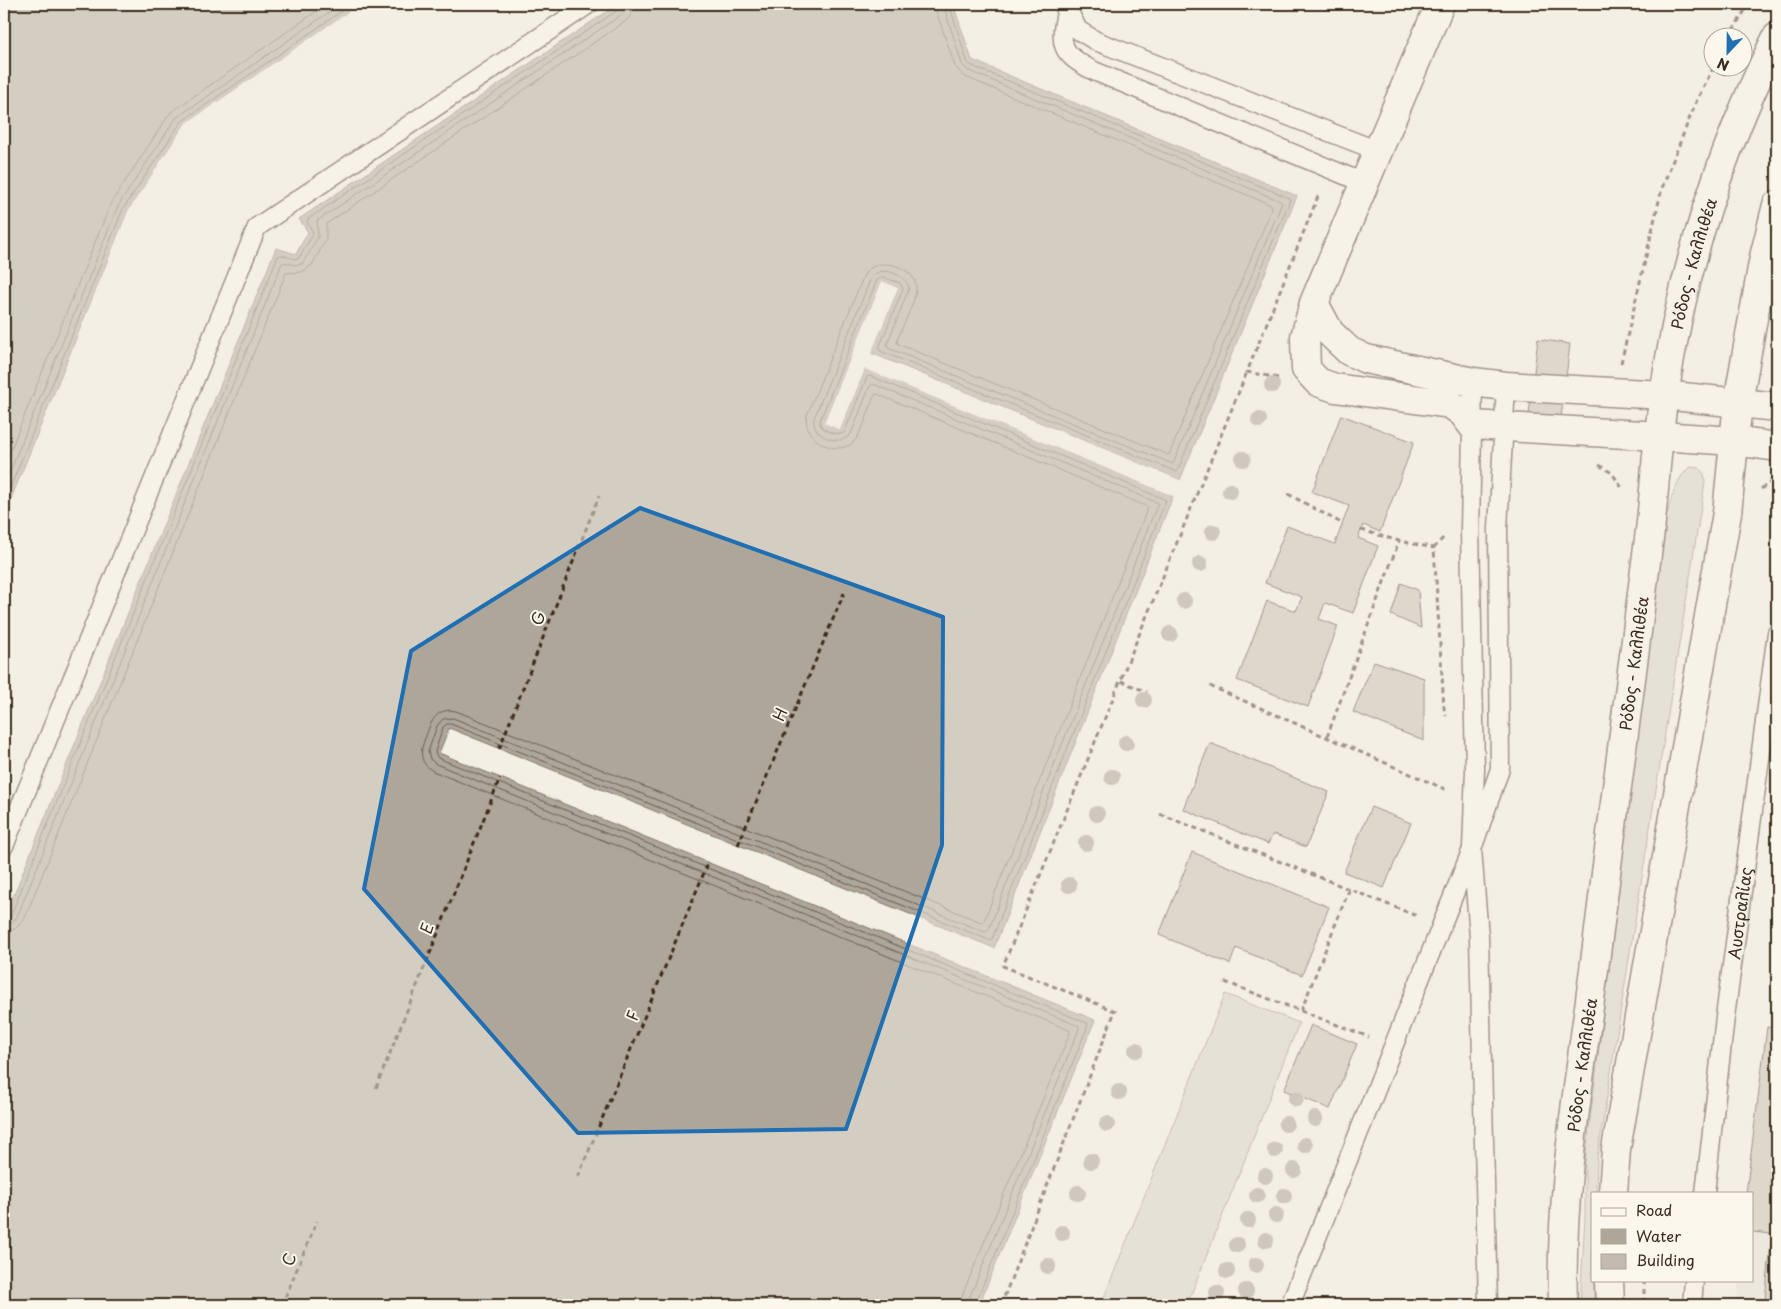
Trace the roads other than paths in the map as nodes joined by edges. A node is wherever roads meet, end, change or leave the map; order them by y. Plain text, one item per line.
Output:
1 (589, 4) edge
2 (1440, 4) edge
3 (1067, 6) edge
4 (1777, 37) edge
5 (1378, 151) junction
6 (1364, 183) junction
7 (1777, 205) edge
8 (1314, 303) junction
9 (1473, 382) junction
10 (1506, 386) junction
11 (1664, 395) junction
12 (1738, 402) junction
13 (1777, 407) edge
14 (1472, 425) junction
15 (1503, 427) junction
16 (1660, 436) junction
17 (1734, 440) junction
18 (1777, 446) edge
19 (1777, 633) edge
20 (4, 846) edge
21 (1472, 848) junction
22 (1613, 1192) edge
23 (1704, 1192) edge
24 (1609, 1282) edge
25 (1694, 1282) edge
26 (1290, 1305) edge
27 (1488, 1305) edge
28 (1563, 1305) edge
29 (1610, 1305) edge
30 (1692, 1305) edge

1 - 20 lane
2 - 5 main road
3 - 5 lane
3 - 6 lane
4 - 11 main road, Ρόδος - Καλλιθέα
5 - 6 main road
6 - 8 main road
7 - 12 main road
8 - 9 main road
8 - 14 main road
9 - 10 main road
9 - 14 lane
10 - 11 main road
10 - 15 lane
11 - 12 main road
11 - 16 main road, Ρόδος - Καλλιθέα
12 - 13 main road
12 - 17 main road
14 - 15 main road
14 - 21 lane
15 - 16 main road
15 - 21 lane
16 - 17 main road
16 - 28 main road, Ρόδος - Καλλιθέα
17 - 18 main road
17 - 22 main road
19 - 23 lane, Αυστραλίας
21 - 26 lane
21 - 27 lane
24 - 29 main road
25 - 30 lane

